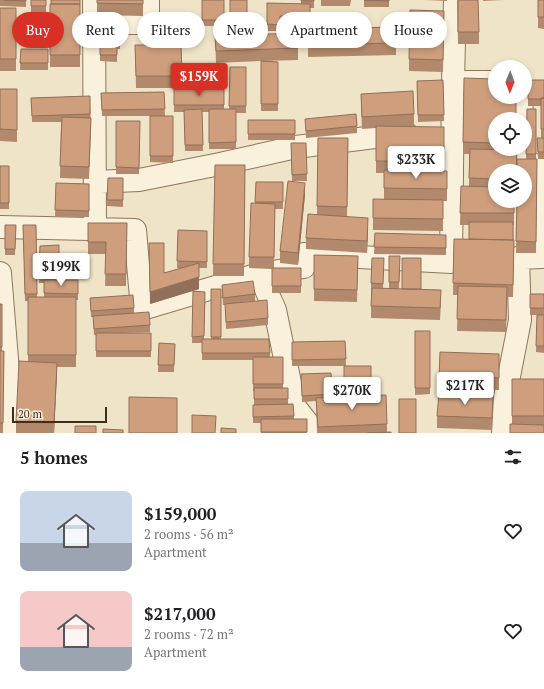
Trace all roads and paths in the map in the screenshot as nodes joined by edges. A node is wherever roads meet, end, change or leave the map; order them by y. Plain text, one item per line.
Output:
1 (94, 0) edge
2 (148, 0) edge
3 (455, 0) edge
4 (94, 12) edge
5 (129, 23) edge
6 (94, 48) edge
7 (453, 82) junction
8 (488, 82) edge
9 (453, 126) junction
10 (520, 156) edge
11 (95, 182) junction
12 (0, 227) edge
13 (95, 229) junction
14 (0, 273) edge
15 (259, 274) junction
16 (13, 433) edge
17 (311, 433) edge
18 (503, 433) edge

1 - 4 street
2 - 5 street
3 - 7 street
6 - 11 street
7 - 8 street
7 - 9 street
9 - 11 street
9 - 15 street
10 - 18 street
11 - 13 street
12 - 13 street
13 - 15 street
14 - 16 street
15 - 17 street

